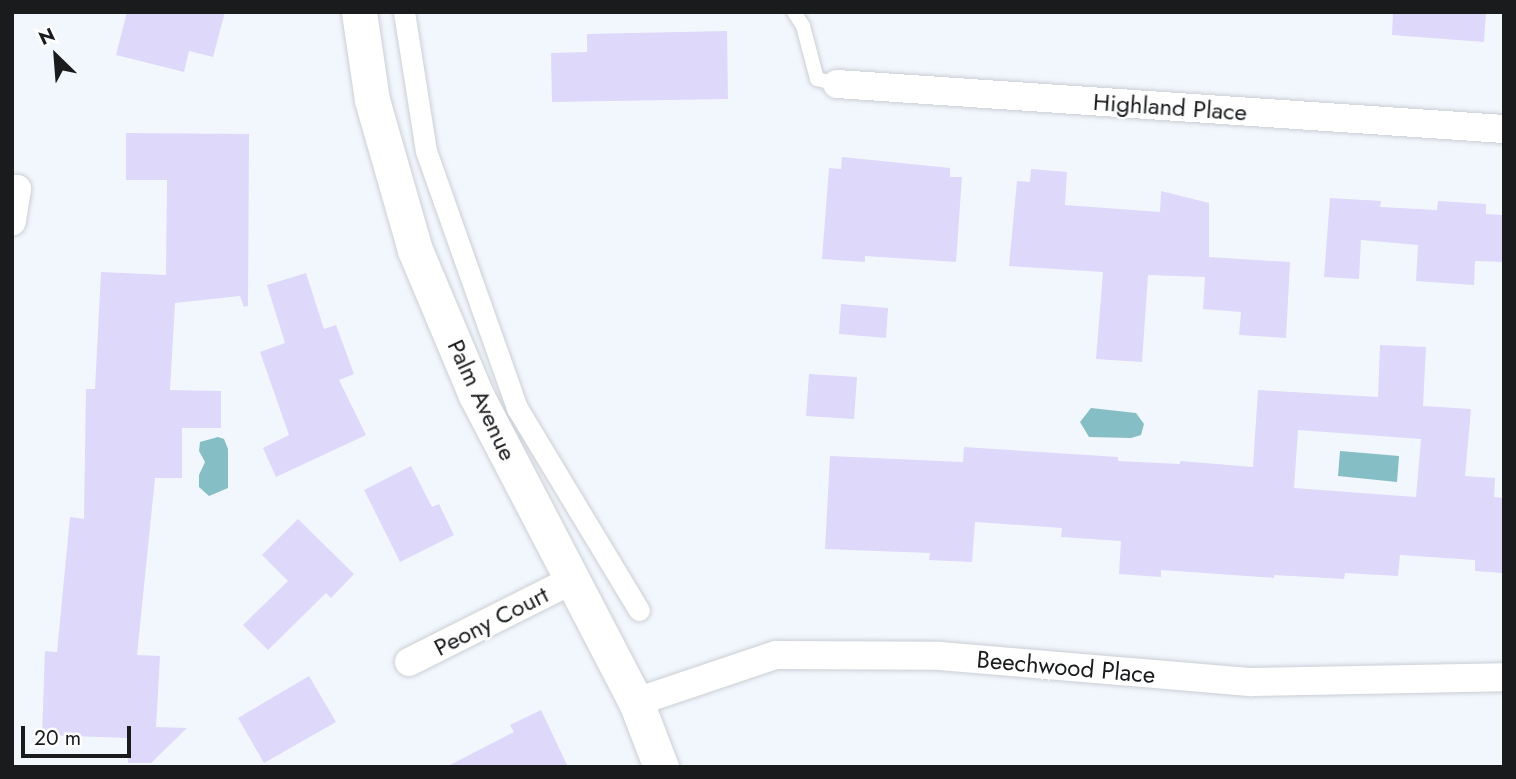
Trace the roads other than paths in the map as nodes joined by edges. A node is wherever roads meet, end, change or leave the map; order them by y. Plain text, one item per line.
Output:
1 (359, 12) edge
2 (404, 12) edge
3 (794, 12) edge
4 (837, 84) joint
5 (1504, 129) edge
6 (14, 189) edge
7 (12, 222) edge
8 (572, 580) junction
9 (639, 610) dead end
10 (410, 662) dead end
11 (1504, 677) edge
12 (636, 702) junction
13 (662, 767) edge

1 - 8 street, Palm Avenue
2 - 9 street
3 - 4 lane
4 - 5 street, Highland Place
6 - 7 street
8 - 10 street, Peony Court
8 - 12 street, Palm Avenue
11 - 12 street, Beechwood Place
12 - 13 street, Palm Avenue

